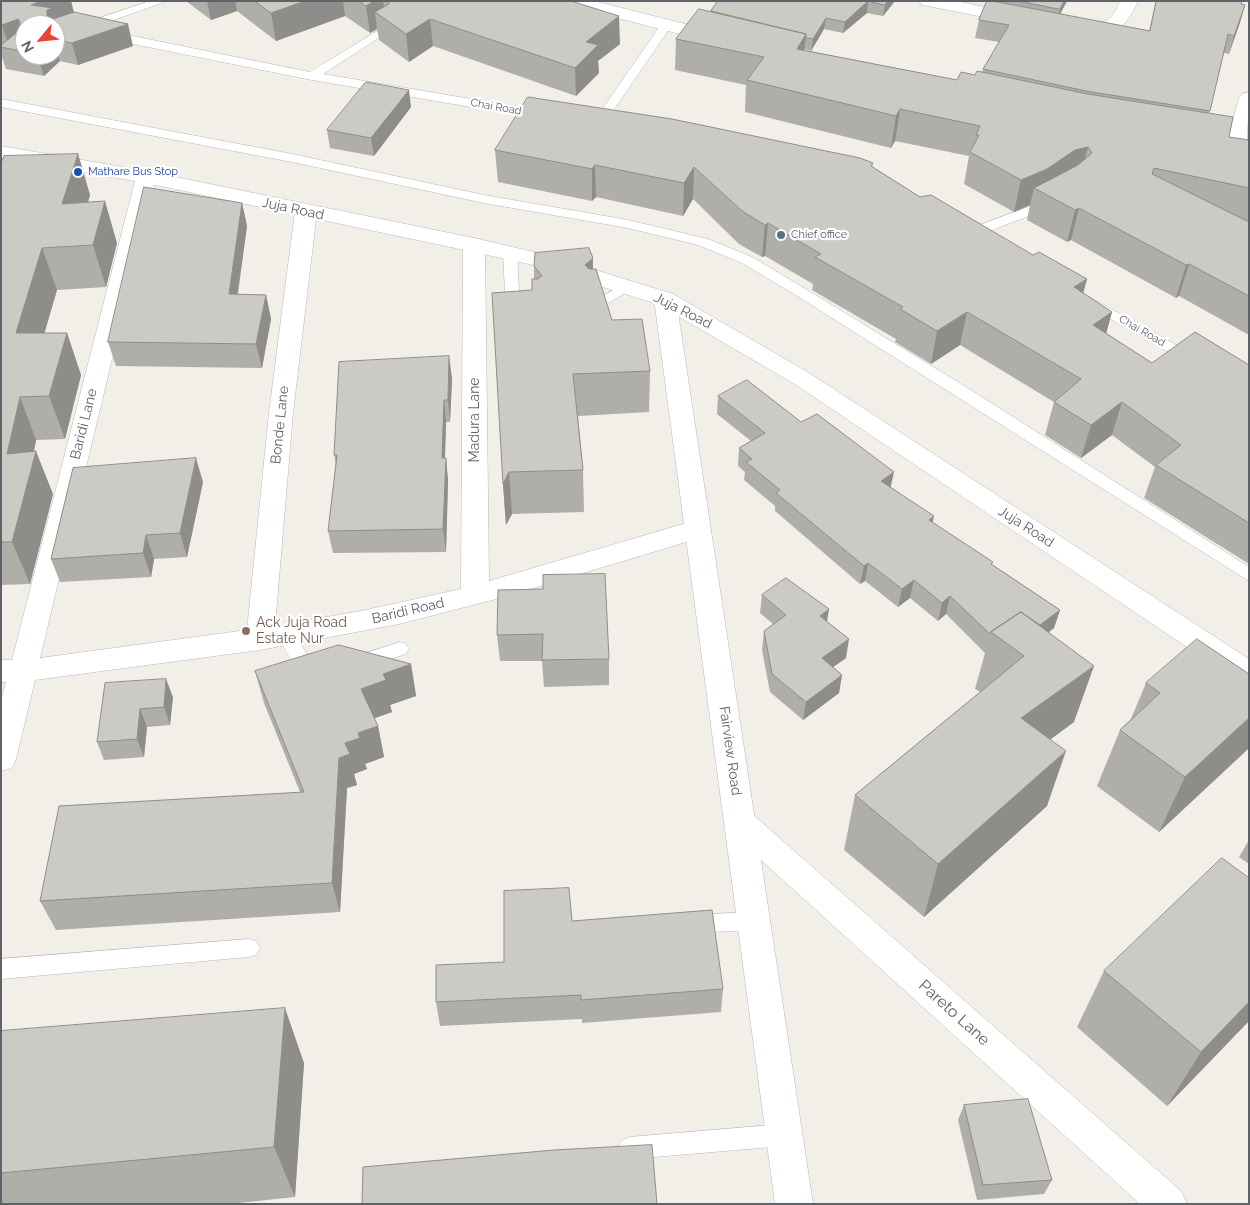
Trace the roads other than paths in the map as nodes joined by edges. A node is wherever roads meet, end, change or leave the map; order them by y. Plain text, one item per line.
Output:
1 (162, 1) edge
2 (572, 1) edge
3 (928, 1) edge
4 (1129, 1) edge
5 (1034, 21) edge
6 (666, 25) junction
7 (1062, 26) edge
8 (387, 28) edge
9 (80, 29) junction
10 (65, 34) edge
11 (738, 42) edge
12 (312, 76) junction
13 (1249, 98) edge
14 (1, 103) edge
15 (560, 118) edge
16 (616, 127) edge
17 (1234, 142) edge
18 (1, 152) edge
19 (146, 178) junction
20 (1063, 196) edge
21 (306, 212) junction
22 (988, 243) edge
23 (474, 245) junction
24 (510, 253) junction
25 (627, 286) junction
26 (1075, 293) edge
27 (665, 299) junction
28 (595, 304) edge
29 (535, 316) edge
30 (1205, 367) edge
31 (697, 529) junction
32 (1249, 576) edge
33 (475, 595) junction
34 (273, 637) junction
35 (400, 649) dead end
36 (12, 670) edge
37 (1249, 674) edge
38 (1, 759) edge
39 (740, 822) junction
40 (754, 921) junction
41 (666, 925) edge
42 (249, 948) dead end
43 (1, 969) edge
44 (784, 1135) junction
45 (607, 1150) edge
46 (794, 1204) edge
47 (1168, 1204) edge

1 - 9 lane
2 - 6 street
3 - 5 street
4 - 7 street
6 - 11 street
6 - 16 lane
8 - 12 lane
9 - 10 lane
9 - 12 lane, Chai Road
12 - 15 lane, Chai Road
13 - 17 street
14 - 32 lane
18 - 19 street, Juja Road
19 - 21 street, Juja Road
19 - 36 street, Baridi Lane
20 - 22 lane
21 - 23 street, Juja Road
21 - 34 street, Bonde Lane
23 - 24 street, Juja Road
23 - 33 street, Madura Lane
24 - 25 street, Juja Road
24 - 29 lane
25 - 27 street, Juja Road
25 - 28 lane
26 - 30 lane, Chai Road
27 - 31 street, Fairview Road
27 - 37 street, Juja Road
31 - 33 street, Baridi Road
31 - 39 street, Fairview Road
33 - 34 street, Baridi Road
34 - 35 lane
34 - 36 street, Baridi Road
36 - 38 street, Baridi Lane
39 - 40 street, Fairview Road
39 - 47 street, Pareto Lane
40 - 41 lane
40 - 44 street, Fairview Road
42 - 43 lane
44 - 45 lane
44 - 46 street, Fairview Road

